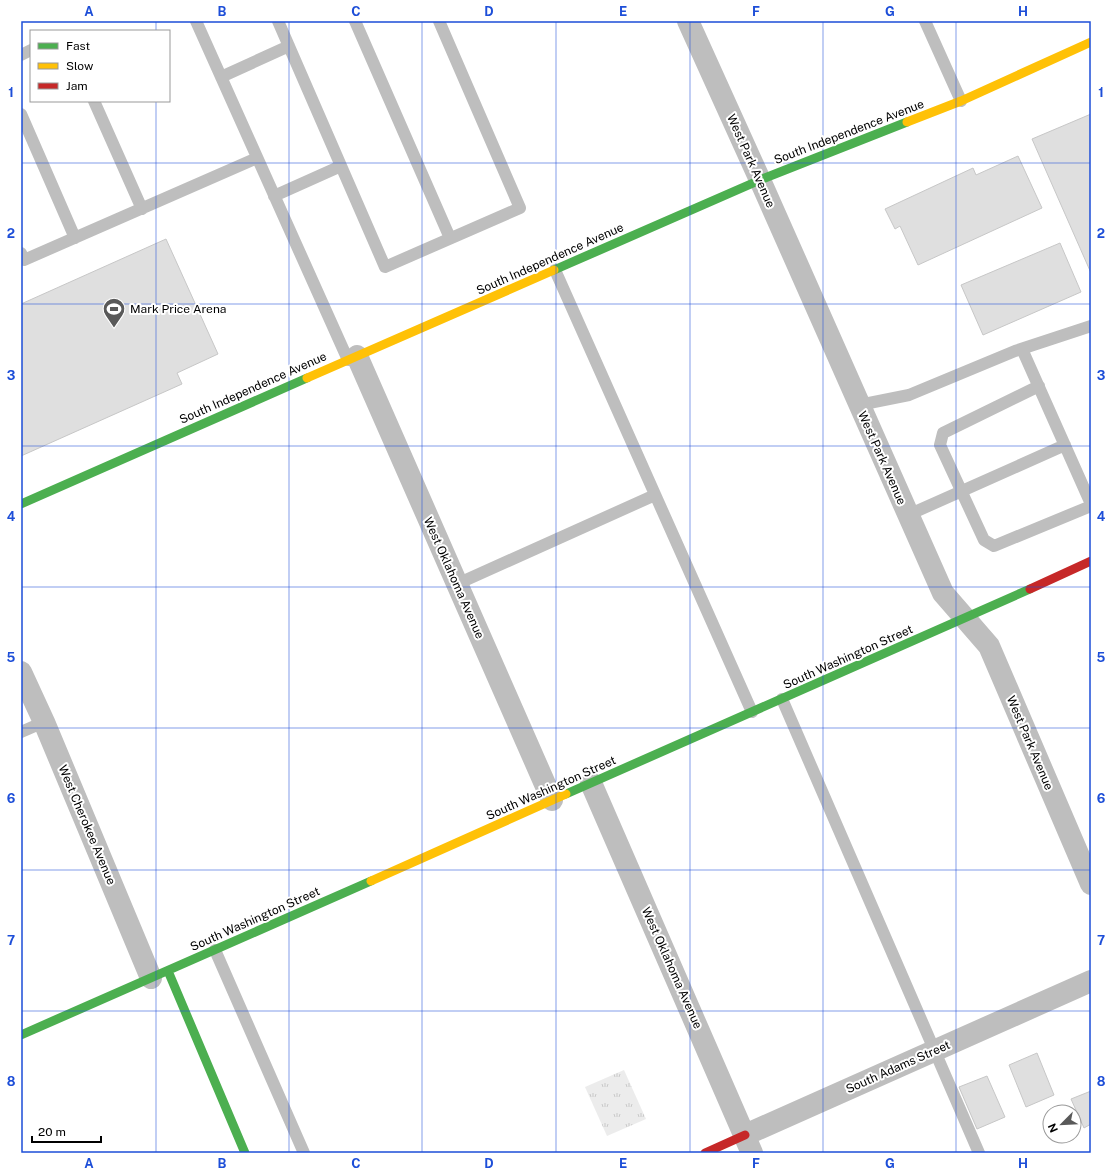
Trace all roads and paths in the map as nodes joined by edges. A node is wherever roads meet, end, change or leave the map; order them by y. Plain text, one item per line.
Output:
1 (196, 21) edge
2 (278, 21) edge
3 (355, 21) edge
4 (439, 21) edge
5 (688, 21) edge
6 (925, 21) edge
7 (1091, 42) edge
8 (288, 46) junction
9 (30, 50) edge
10 (21, 55) edge
11 (221, 77) junction
12 (961, 101) junction
13 (94, 102) edge
14 (21, 114) edge
15 (257, 158) junction
16 (341, 166) junction
17 (760, 180) junction
18 (274, 196) junction
19 (142, 209) junction
20 (75, 238) junction
21 (450, 238) junction
22 (21, 253) edge
23 (555, 270) junction
24 (1091, 326) edge
25 (1022, 349) junction
26 (353, 358) junction
27 (1039, 386) junction
28 (859, 405) junction
29 (1066, 445) junction
30 (962, 491) junction
31 (656, 495) junction
32 (21, 504) edge
33 (1091, 505) edge
34 (908, 515) junction
35 (1091, 561) edge
36 (457, 584) junction
37 (964, 618) junction
38 (21, 672) edge
39 (782, 699) junction
40 (752, 712) junction
41 (44, 722) junction
42 (21, 732) edge
43 (592, 783) junction
44 (552, 800) junction
45 (1091, 884) edge
46 (215, 950) junction
47 (160, 974) junction
48 (1091, 981) edge
49 (21, 1035) edge
50 (935, 1050) junction
51 (749, 1144) edge
52 (245, 1153) edge
53 (304, 1153) edge
54 (705, 1153) edge
55 (979, 1153) edge

1 - 11 lane
2 - 8 lane
3 - 21 lane
4 - 21 lane
5 - 17 street, West Park Avenue
6 - 12 lane
7 - 12 street, South Independence Avenue
8 - 11 lane
8 - 16 lane
9 - 10 lane
11 - 15 lane
12 - 17 street, South Independence Avenue
13 - 19 lane
14 - 20 lane
15 - 18 lane
15 - 19 lane
16 - 18 lane
16 - 21 lane
17 - 23 street, South Independence Avenue
17 - 28 street, West Park Avenue
18 - 26 lane
19 - 20 lane
20 - 22 lane
23 - 26 street, South Independence Avenue
23 - 31 lane
24 - 25 lane
25 - 27 lane
25 - 28 lane
26 - 32 street, South Independence Avenue
26 - 36 street, West Oklahoma Avenue
27 - 29 lane
27 - 30 lane
28 - 34 street, West Park Avenue
29 - 30 lane
29 - 33 lane
30 - 33 lane
30 - 34 lane
31 - 36 lane
31 - 40 lane
34 - 37 street, West Park Avenue
35 - 37 street, South Washington Street
36 - 44 street, West Oklahoma Avenue
37 - 39 street, South Washington Street
37 - 45 street, West Park Avenue
38 - 41 street, West Cherokee Avenue
39 - 40 street, South Washington Street
39 - 50 lane
40 - 43 street, South Washington Street
41 - 42 lane
41 - 47 street, West Cherokee Avenue
43 - 44 street, South Washington Street
43 - 51 street, West Oklahoma Avenue
44 - 46 street, South Washington Street
46 - 47 street, South Washington Street
46 - 53 lane
47 - 49 street, South Washington Street
47 - 52 street, West Cherokee Avenue
48 - 50 street, South Adams Street
50 - 51 street, South Adams Street
50 - 55 lane
51 - 54 street, South Adams Street

